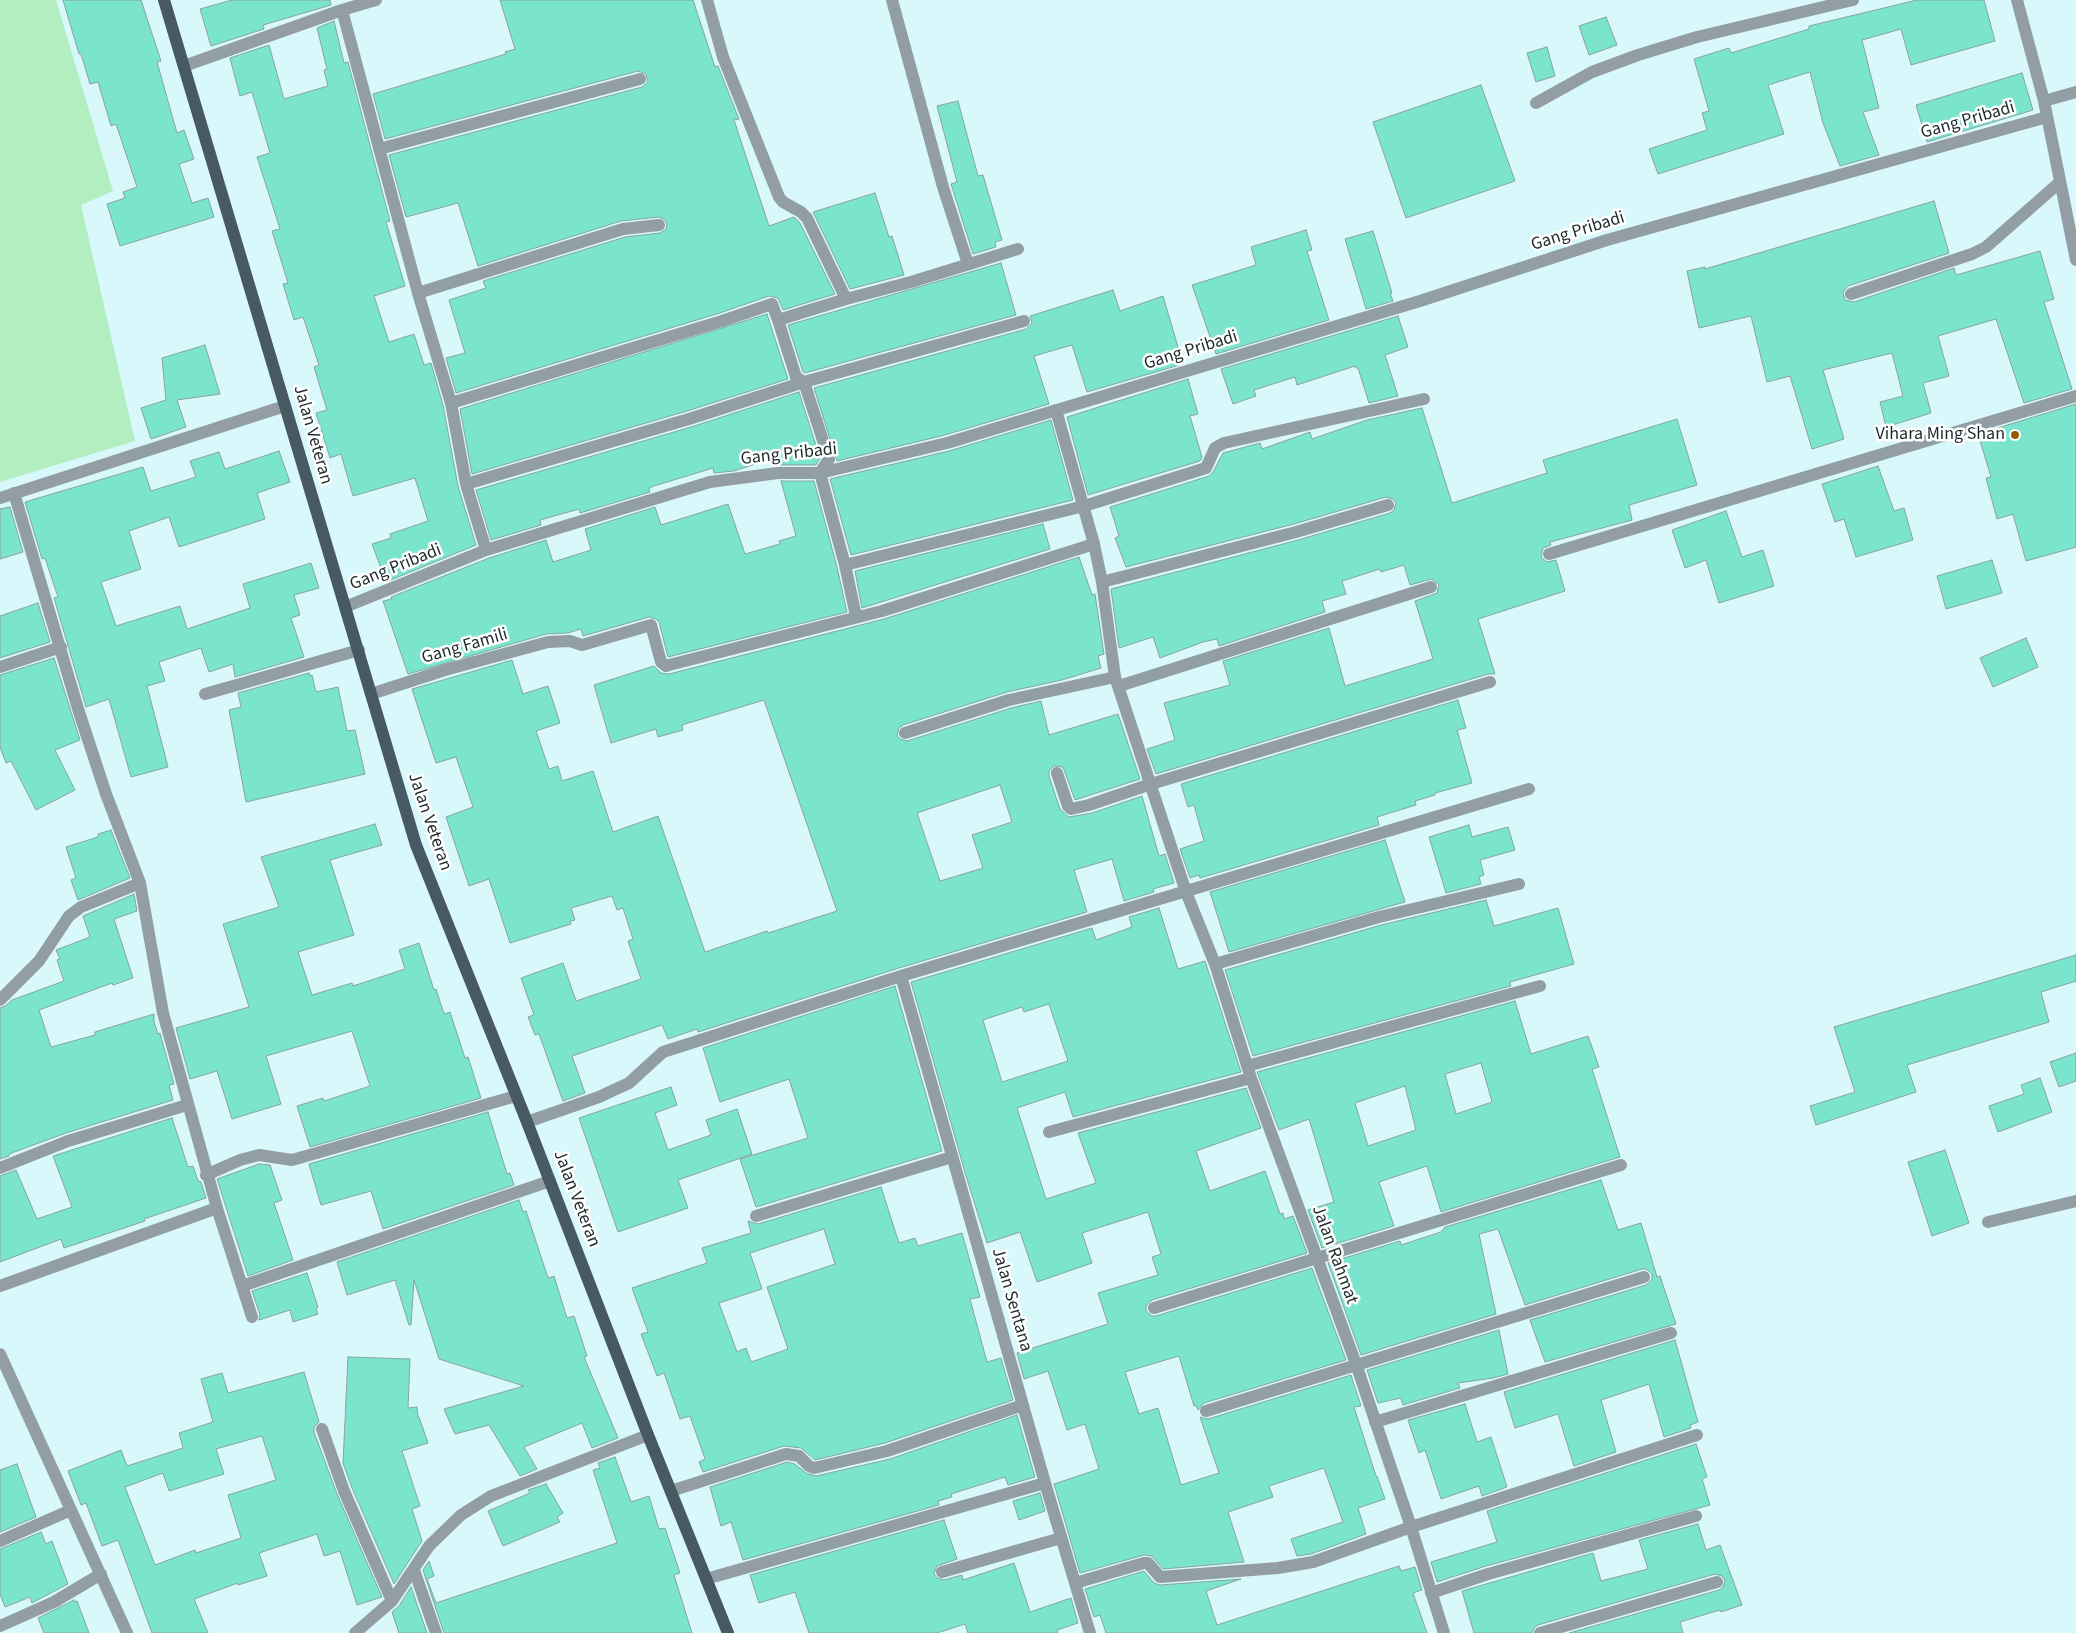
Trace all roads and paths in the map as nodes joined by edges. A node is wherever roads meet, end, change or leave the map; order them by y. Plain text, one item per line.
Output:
1 (164, 0) edge
2 (376, 0) edge
3 (707, 0) edge
4 (892, 0) edge
5 (1853, 0) edge
6 (2017, 0) edge
7 (342, 10) junction
8 (184, 66) junction
9 (640, 79) dead end
10 (2076, 92) edge
11 (2044, 101) junction
12 (1536, 103) dead end
13 (2047, 117) junction
14 (379, 149) junction
15 (2060, 182) junction
16 (659, 225) dead end
17 (1018, 249) dead end
18 (2076, 260) edge
19 (968, 264) junction
20 (418, 293) junction
21 (1851, 294) dead end
22 (846, 299) junction
23 (778, 320) junction
24 (1024, 321) dead end
25 (804, 382) junction
26 (2076, 396) edge
27 (1424, 399) dead end
28 (452, 403) junction
29 (285, 406) junction
30 (1056, 410) junction
31 (820, 473) junction
32 (466, 484) junction
33 (14, 493) junction
34 (0, 498) edge
35 (1388, 505) dead end
36 (1084, 506) junction
37 (1094, 544) junction
38 (486, 550) junction
39 (1549, 554) dead end
40 (846, 565) junction
41 (1102, 582) junction
42 (1431, 587) dead end
43 (345, 607) junction
44 (856, 616) junction
45 (61, 647) junction
46 (359, 650) junction
47 (0, 667) edge
48 (1117, 681) junction
49 (1490, 682) dead end
50 (205, 694) dead end
51 (371, 694) junction
52 (905, 733) dead end
53 (1057, 773) dead end
54 (1151, 784) junction
55 (1529, 789) dead end
56 (140, 883) junction
57 (1518, 884) dead end
58 (1186, 892) junction
59 (1215, 964) junction
60 (901, 976) junction
61 (1540, 986) dead end
62 (0, 1000) edge
63 (1249, 1072) junction
64 (516, 1096) junction
65 (187, 1105) junction
66 (527, 1122) junction
67 (1049, 1132) dead end
68 (952, 1157) junction
69 (1622, 1166) dead end
70 (0, 1168) edge
71 (206, 1175) junction
72 (550, 1181) junction
73 (2076, 1200) edge
74 (217, 1208) junction
75 (756, 1216) dead end
76 (1988, 1222) dead end
77 (1316, 1259) junction
78 (1644, 1277) dead end
79 (0, 1286) edge
80 (242, 1286) junction
81 (1154, 1308) dead end
82 (252, 1317) dead end
83 (1671, 1333) dead end
84 (0, 1354) edge
85 (1356, 1364) junction
86 (1023, 1405) junction
87 (1206, 1411) dead end
88 (1375, 1422) junction
89 (322, 1429) dead end
90 (648, 1434) junction
91 (1698, 1435) dead end
92 (1045, 1483) junction
93 (671, 1491) junction
94 (71, 1510) junction
95 (1696, 1516) dead end
96 (1411, 1527) junction
97 (1061, 1538) junction
98 (0, 1541) edge
99 (414, 1570) junction
100 (942, 1572) dead end
101 (101, 1574) junction
102 (706, 1579) junction
103 (1717, 1582) dead end
104 (1075, 1583) junction
105 (1431, 1593) junction
106 (392, 1601) junction
107 (0, 1626) edge
108 (127, 1633) edge
109 (355, 1633) edge
110 (436, 1633) edge
111 (728, 1633) edge
112 (1090, 1633) edge
113 (1444, 1633) edge
114 (1540, 1633) edge

1 - 8 main road, Jalan Veteran
2 - 7 street
3 - 22 street
4 - 19 street
5 - 12 street
6 - 11 street
7 - 8 street
7 - 14 street
8 - 29 main road, Jalan Veteran
9 - 14 street
10 - 11 street
11 - 13 street
13 - 15 street
13 - 30 street, Gang Pribadi
14 - 20 street
15 - 18 street
15 - 21 street
16 - 20 street
17 - 19 street
19 - 22 street
20 - 28 street
22 - 23 street
23 - 25 street
23 - 28 street
24 - 25 street
25 - 31 street
25 - 32 street
26 - 39 street
27 - 36 street
28 - 32 street
29 - 33 street
29 - 43 main road, Jalan Veteran
30 - 31 street, Gang Pribadi
30 - 36 street, Jalan Rahmat
31 - 38 street, Gang Pribadi
31 - 40 street
32 - 38 street
33 - 34 street
33 - 45 street
35 - 41 street
36 - 37 street, Jalan Rahmat
36 - 40 street
37 - 41 street, Jalan Rahmat
37 - 44 street
38 - 43 street, Gang Pribadi
40 - 44 street
41 - 48 street, Jalan Rahmat
42 - 48 street
43 - 46 main road, Jalan Veteran
44 - 51 street, Gang Famili
45 - 47 street
45 - 56 street
46 - 50 street
46 - 51 main road, Jalan Veteran
48 - 52 street
48 - 54 street, Jalan Rahmat
49 - 54 street
51 - 64 main road, Jalan Veteran
53 - 54 street
54 - 58 street, Jalan Rahmat
55 - 58 street
56 - 62 street
56 - 65 street
57 - 59 street
58 - 59 street, Jalan Rahmat
58 - 60 street
59 - 63 street, Jalan Rahmat
60 - 66 street
60 - 68 street, Jalan Sentana
61 - 63 street
63 - 67 street
63 - 77 street, Jalan Rahmat
64 - 66 main road, Jalan Veteran
64 - 71 street
65 - 70 street
65 - 71 street
66 - 72 main road, Jalan Veteran
68 - 75 street
68 - 86 street, Jalan Sentana
69 - 77 street
71 - 74 street
72 - 80 street
72 - 90 main road, Jalan Veteran
73 - 76 street
74 - 79 street
74 - 80 street
77 - 81 street
77 - 85 street, Jalan Rahmat
78 - 85 street
80 - 82 street
83 - 88 street
84 - 94 street
85 - 87 street
85 - 88 street, Jalan Rahmat
86 - 92 street, Jalan Sentana
86 - 93 street
88 - 96 street, Jalan Rahmat
89 - 106 street
90 - 93 main road, Jalan Veteran
90 - 99 street
91 - 96 street
92 - 97 street, Jalan Sentana
92 - 102 street
93 - 102 main road, Jalan Veteran
94 - 98 street
94 - 101 street
95 - 105 street
96 - 104 street
96 - 105 street, Jalan Rahmat
97 - 100 street
97 - 104 street, Jalan Sentana
99 - 106 street
99 - 110 street
101 - 107 street
101 - 108 street
102 - 111 main road, Jalan Veteran
103 - 114 street
104 - 112 street, Jalan Sentana
105 - 113 street, Jalan Rahmat
106 - 109 street

